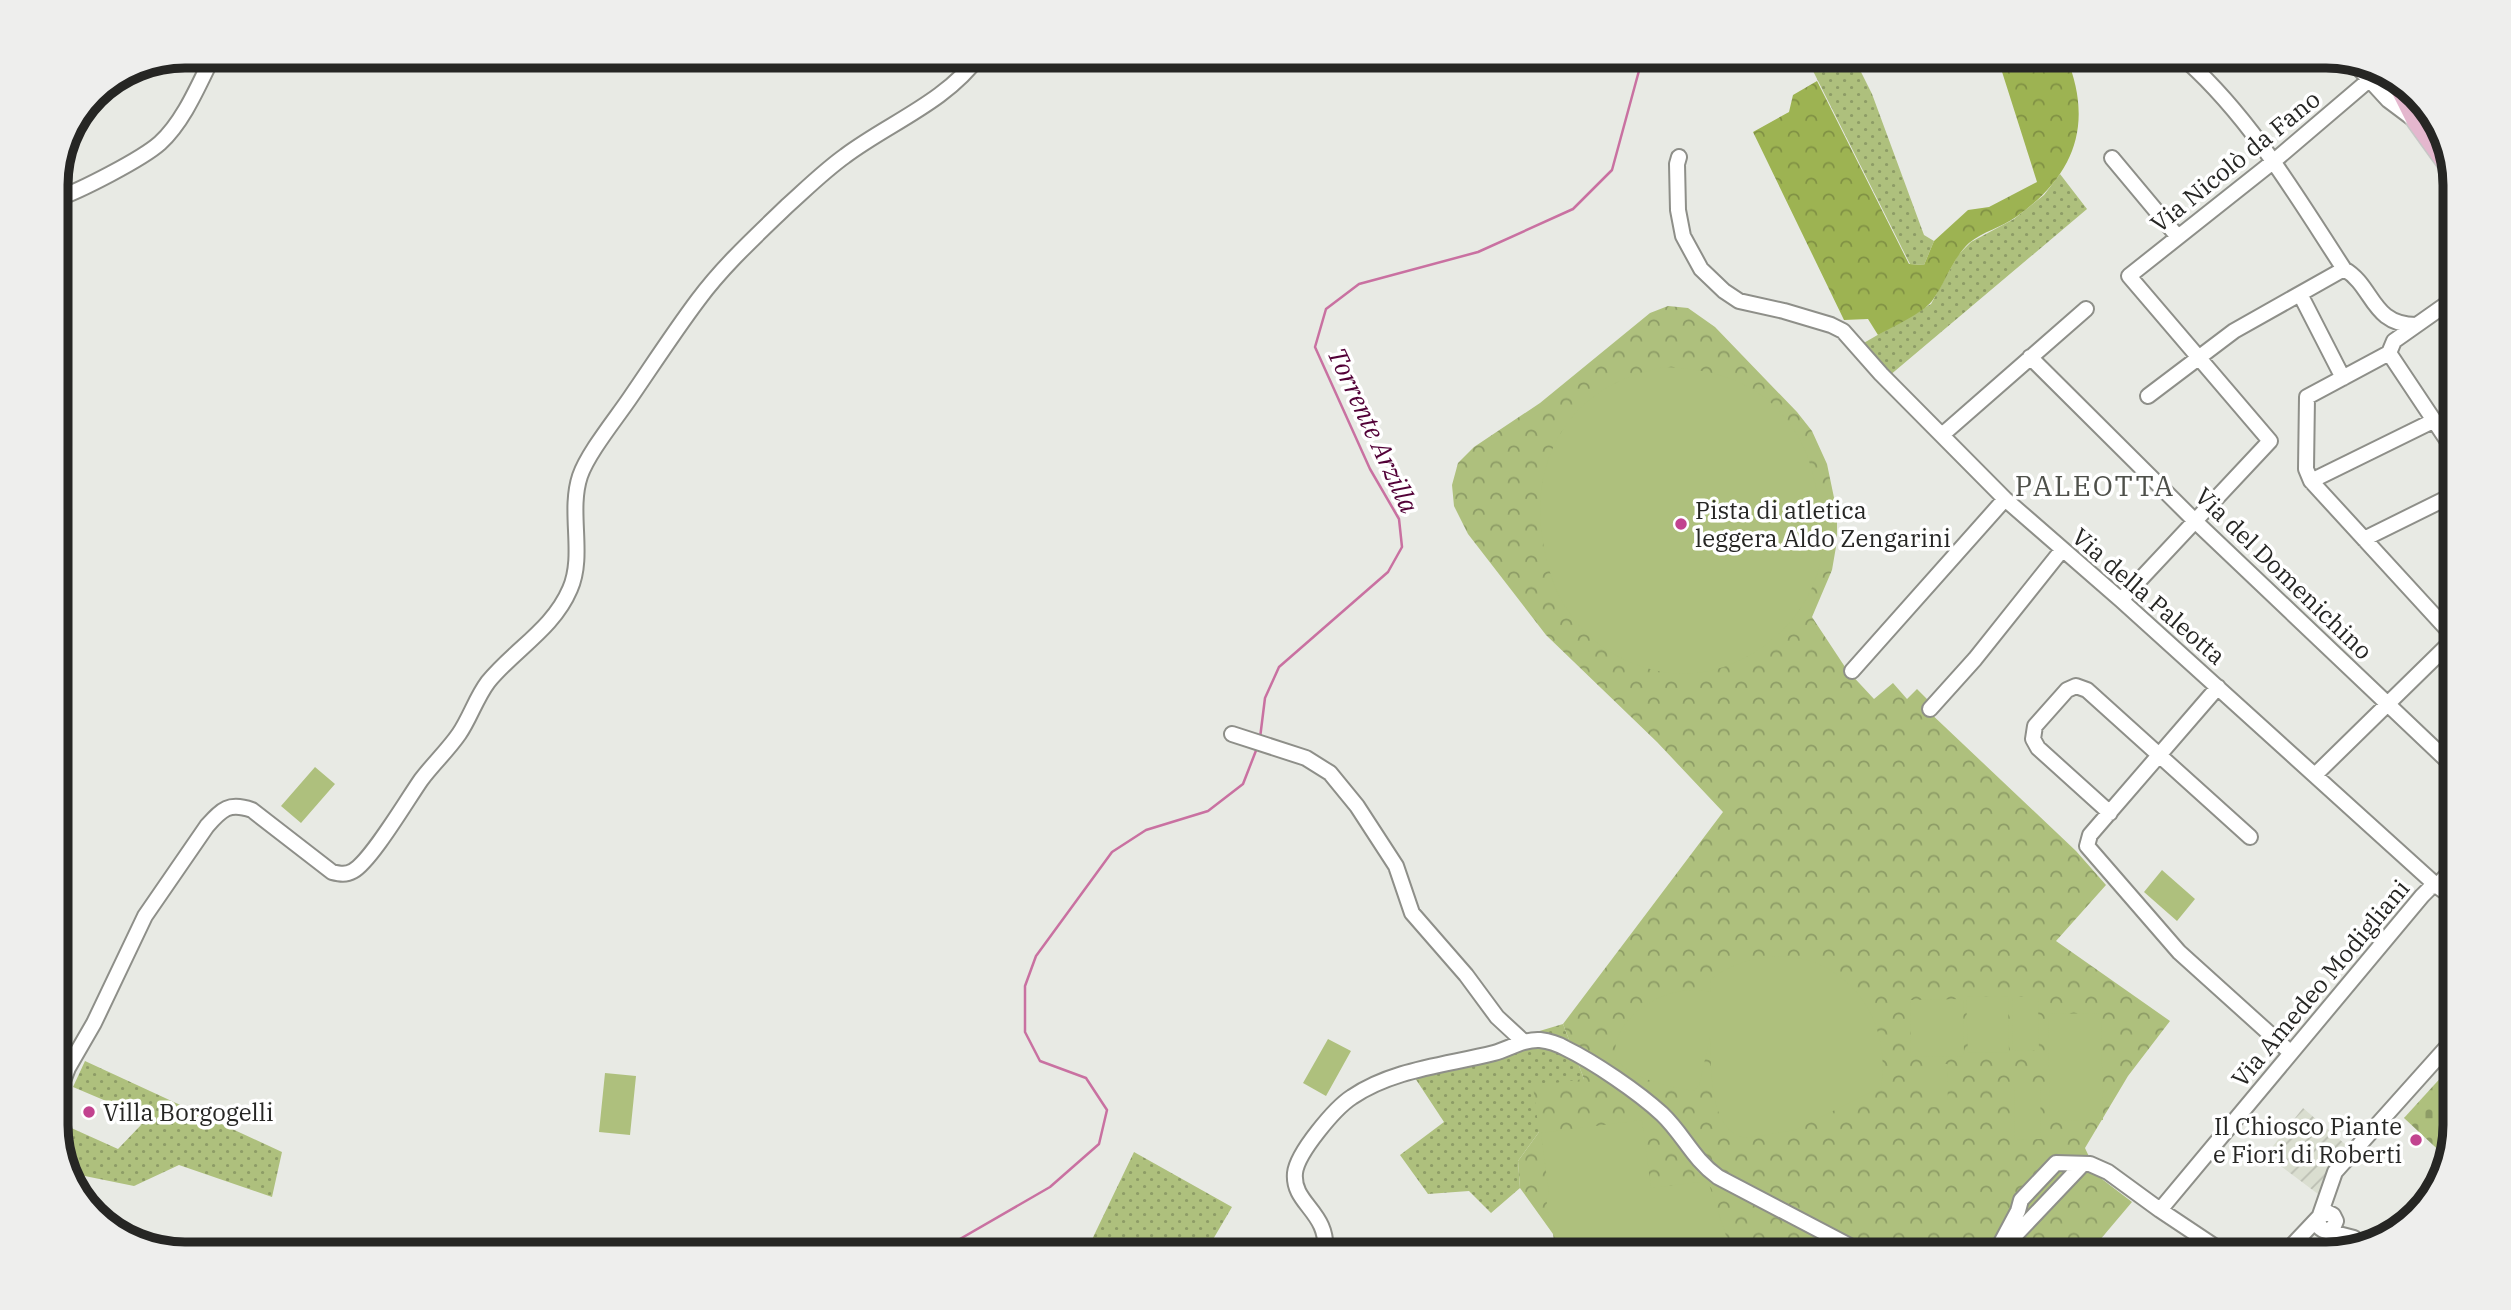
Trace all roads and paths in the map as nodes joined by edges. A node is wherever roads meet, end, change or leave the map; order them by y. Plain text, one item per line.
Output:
1 (208, 68) edge
2 (971, 68) edge
3 (2195, 68) edge
4 (2364, 74) edge
5 (2369, 80) junction
6 (2406, 100) edge
7 (2416, 121) junction
8 (2438, 151) edge
9 (1679, 157) dead end
10 (2112, 158) dead end
11 (2274, 161) junction
12 (69, 192) edge
13 (2178, 237) junction
14 (2344, 269) junction
15 (2301, 294) junction
16 (2086, 309) dead end
17 (2442, 310) edge
18 (2416, 325) junction
19 (2389, 353) junction
20 (2030, 358) junction
21 (2197, 359) junction
22 (2343, 378) junction
23 (2148, 396) dead end
24 (2433, 421) junction
25 (2442, 434) edge
26 (1942, 435) junction
27 (2311, 481) junction
28 (2005, 499) junction
29 (2442, 500) edge
30 (2196, 522) junction
31 (2364, 539) junction
32 (2062, 550) junction
33 (2121, 600) junction
34 (2442, 624) edge
35 (2442, 650) edge
36 (1852, 671) dead end
37 (2218, 687) junction
38 (2388, 703) junction
39 (1930, 709) dead end
40 (1232, 734) dead end
41 (2160, 755) junction
42 (2443, 756) edge
43 (2315, 775) junction
44 (2110, 813) junction
45 (2250, 837) dead end
46 (2443, 876) edge
47 (2434, 883) junction
48 (2443, 890) edge
49 (1524, 1042) junction
50 (2443, 1051) edge
51 (2291, 1053) junction
52 (69, 1066) edge
53 (2160, 1210) junction
54 (2326, 1221) junction
55 (2354, 1238) edge
56 (1325, 1242) edge
57 (1842, 1242) edge
58 (2008, 1242) edge
59 (2207, 1242) edge
60 (2297, 1242) edge

1 - 12 street
2 - 52 street
3 - 11 street
4 - 5 street
5 - 7 street
5 - 11 street, Via Nicolò da Fano
6 - 7 main road
7 - 8 main road
9 - 26 street, Via della Paleotta
10 - 13 street
11 - 13 street, Via Nicolò da Fano
11 - 14 street
13 - 21 street, Via Nicolò da Fano
14 - 15 street
14 - 18 street
15 - 21 street
15 - 22 street
16 - 20 street
17 - 18 street
18 - 19 street
19 - 22 street
19 - 24 street
20 - 26 street
20 - 30 street, Via del Domenichino
21 - 23 street
21 - 30 street
22 - 27 street
24 - 25 street
24 - 27 street
26 - 28 street, Via della Paleotta
27 - 31 street
28 - 32 street, Via della Paleotta
28 - 36 street
29 - 31 street
30 - 33 street
30 - 38 street, Via del Domenichino
31 - 34 street
32 - 33 street, Via della Paleotta
32 - 39 street
33 - 37 street, Via della Paleotta
35 - 38 street
37 - 41 street
37 - 43 street, Via della Paleotta
38 - 42 street, Via del Domenichino
38 - 43 street
40 - 49 street
41 - 44 street
41 - 44 street
41 - 45 street
43 - 47 street, Via della Paleotta
44 - 51 street
46 - 47 street, Via Amedeo Modigliani
47 - 48 street, Via della Paleotta
47 - 51 street, Via Amedeo Modigliani
49 - 56 street
49 - 57 street
50 - 54 street
51 - 53 street, Via Amedeo Modigliani
53 - 58 street
53 - 59 street
54 - 55 street
54 - 60 street

